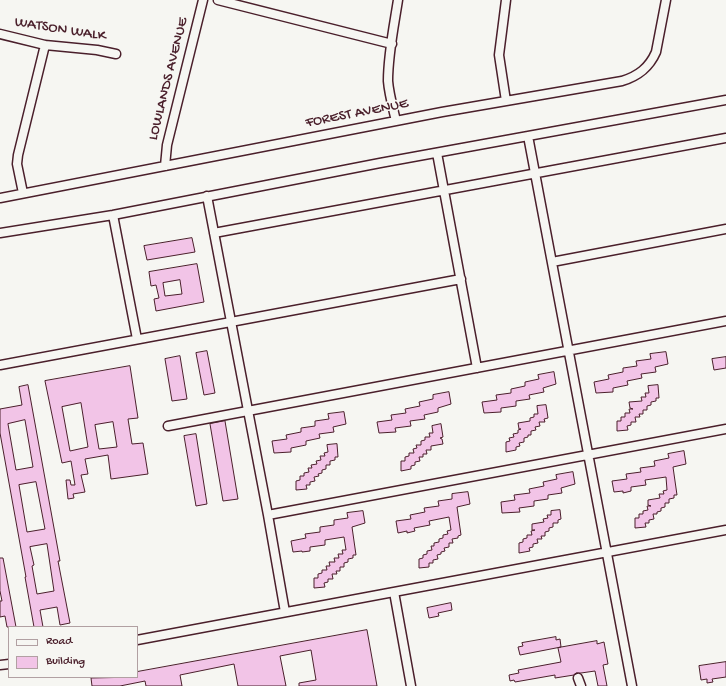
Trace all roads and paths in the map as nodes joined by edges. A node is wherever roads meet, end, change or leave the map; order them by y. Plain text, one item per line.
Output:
1 (203, 0) edge
2 (218, 0) edge
3 (398, 0) edge
4 (506, 0) edge
5 (666, 0) edge
6 (0, 34) edge
7 (392, 44) junction
8 (44, 45) junction
9 (116, 54) dead end
10 (726, 100) edge
11 (506, 102) junction
12 (396, 121) junction
13 (528, 136) junction
14 (726, 138) edge
15 (437, 152) junction
16 (165, 166) junction
17 (535, 174) junction
18 (444, 189) junction
19 (23, 193) junction
20 (207, 196) junction
21 (0, 198) edge
22 (113, 215) junction
23 (726, 229) edge
24 (0, 233) edge
25 (214, 233) junction
26 (552, 262) junction
27 (461, 279) junction
28 (726, 321) edge
29 (230, 322) junction
30 (137, 339) junction
31 (569, 352) junction
32 (0, 365) edge
33 (477, 368) junction
34 (247, 410) junction
35 (168, 426) dead end
36 (726, 429) edge
37 (588, 455) junction
38 (268, 515) junction
39 (726, 530) edge
40 (606, 552) junction
41 (394, 592) junction
42 (285, 612) junction
43 (138, 640) edge
44 (411, 686) edge
45 (632, 686) edge

1 - 16 street, LOWLANDS AVENUE
2 - 7 street
3 - 7 street
4 - 11 street
5 - 11 street, FOREST AVENUE
6 - 8 street, WATSON WALK
7 - 12 street
8 - 9 street, WATSON WALK
8 - 19 street
10 - 13 street
11 - 12 street, FOREST AVENUE
12 - 16 street, FOREST AVENUE
13 - 15 street
13 - 17 street
14 - 17 street
15 - 18 street
15 - 20 street
16 - 19 street, FOREST AVENUE
17 - 18 street
17 - 26 street
18 - 25 street
18 - 27 street
19 - 21 street, FOREST AVENUE
20 - 22 street
20 - 25 street
22 - 24 street
22 - 30 street
23 - 26 street
25 - 29 street
26 - 31 street
27 - 29 street
27 - 33 street
28 - 31 street
29 - 30 street
29 - 34 street
30 - 32 street
31 - 33 street
31 - 37 street
33 - 34 street
34 - 35 street
34 - 38 street
36 - 37 street
37 - 38 street
37 - 40 street
38 - 42 street
39 - 40 street
40 - 41 street
40 - 45 street
41 - 42 street
41 - 44 street
42 - 43 street

